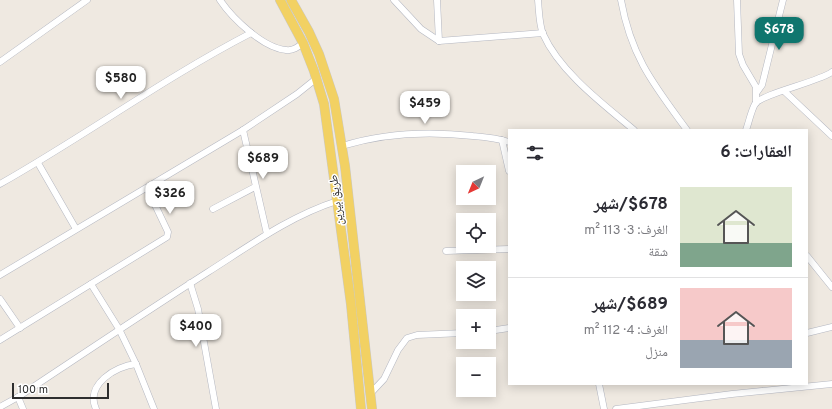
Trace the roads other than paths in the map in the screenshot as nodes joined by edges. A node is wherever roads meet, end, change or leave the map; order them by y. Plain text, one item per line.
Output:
1 (87, 0) edge
2 (220, 0) edge
3 (280, 0) edge
4 (291, 0) edge
5 (394, 0) edge
6 (437, 0) edge
7 (538, 0) edge
8 (621, 0) edge
9 (737, 0) edge
10 (783, 0) edge
11 (252, 33) junction
12 (543, 33) junction
13 (439, 41) junction
14 (303, 43) junction
15 (0, 62) edge
16 (831, 75) edge
17 (317, 78) junction
18 (784, 91) junction
19 (757, 92) junction
20 (756, 103) junction
21 (633, 129) edge
22 (686, 129) edge
23 (746, 129) edge
24 (243, 130) junction
25 (832, 136) edge
26 (502, 140) junction
27 (508, 142) edge
28 (342, 146) junction
29 (38, 163) junction
30 (508, 166) edge
31 (0, 184) edge
32 (255, 187) junction
33 (147, 188) junction
34 (337, 201) junction
35 (213, 209) dead end
36 (76, 229) junction
37 (267, 234) junction
38 (508, 249) edge
39 (446, 251) dead end
40 (808, 257) edge
41 (356, 263) junction
42 (346, 264) junction
43 (0, 275) edge
44 (190, 283) junction
45 (91, 284) junction
46 (832, 287) edge
47 (0, 299) edge
48 (832, 327) edge
49 (20, 328) junction
50 (508, 328) edge
51 (119, 329) junction
52 (496, 330) edge
53 (456, 333) edge
54 (808, 333) edge
55 (0, 340) edge
56 (136, 364) junction
57 (832, 384) edge
58 (599, 385) edge
59 (370, 394) junction
60 (18, 397) junction
61 (0, 407) edge
62 (23, 409) edge
63 (96, 409) edge
64 (154, 409) edge
65 (216, 409) edge
66 (361, 409) edge
67 (372, 409) edge
68 (604, 409) edge
69 (616, 409) edge

1 - 15 street
2 - 11 street
3 - 14 main road, طريق بيرين
4 - 28 main road, طريق بيرين
5 - 13 street
6 - 13 street
7 - 12 street
8 - 22 street
9 - 19 street
10 - 19 street
11 - 14 street
11 - 29 street
12 - 13 street
12 - 21 street
14 - 17 main road, طريق بيرين
16 - 18 street
17 - 24 street
17 - 34 main road, طريق بيرين
18 - 20 street
18 - 25 street
19 - 20 street
20 - 23 street
24 - 32 street
24 - 33 street
26 - 27 street
26 - 28 street
26 - 30 street
28 - 41 main road, طريق بيرين
29 - 31 street
29 - 36 street
32 - 35 street
32 - 37 street
33 - 36 street
33 - 45 street
34 - 37 street
34 - 42 main road, طريق بيرين
36 - 43 street
37 - 44 street
38 - 39 street
40 - 46 street
41 - 42 main road
41 - 59 main road, طريق بيرين
42 - 66 main road, طريق بيرين
44 - 51 street
44 - 65 street
45 - 49 street
45 - 51 street
47 - 49 street
48 - 54 street
49 - 55 street
50 - 52 street
51 - 56 street
51 - 60 street
53 - 59 street
56 - 63 street
56 - 64 street
57 - 69 street
58 - 68 street
59 - 67 main road, طريق بيرين
60 - 61 street
60 - 62 street

